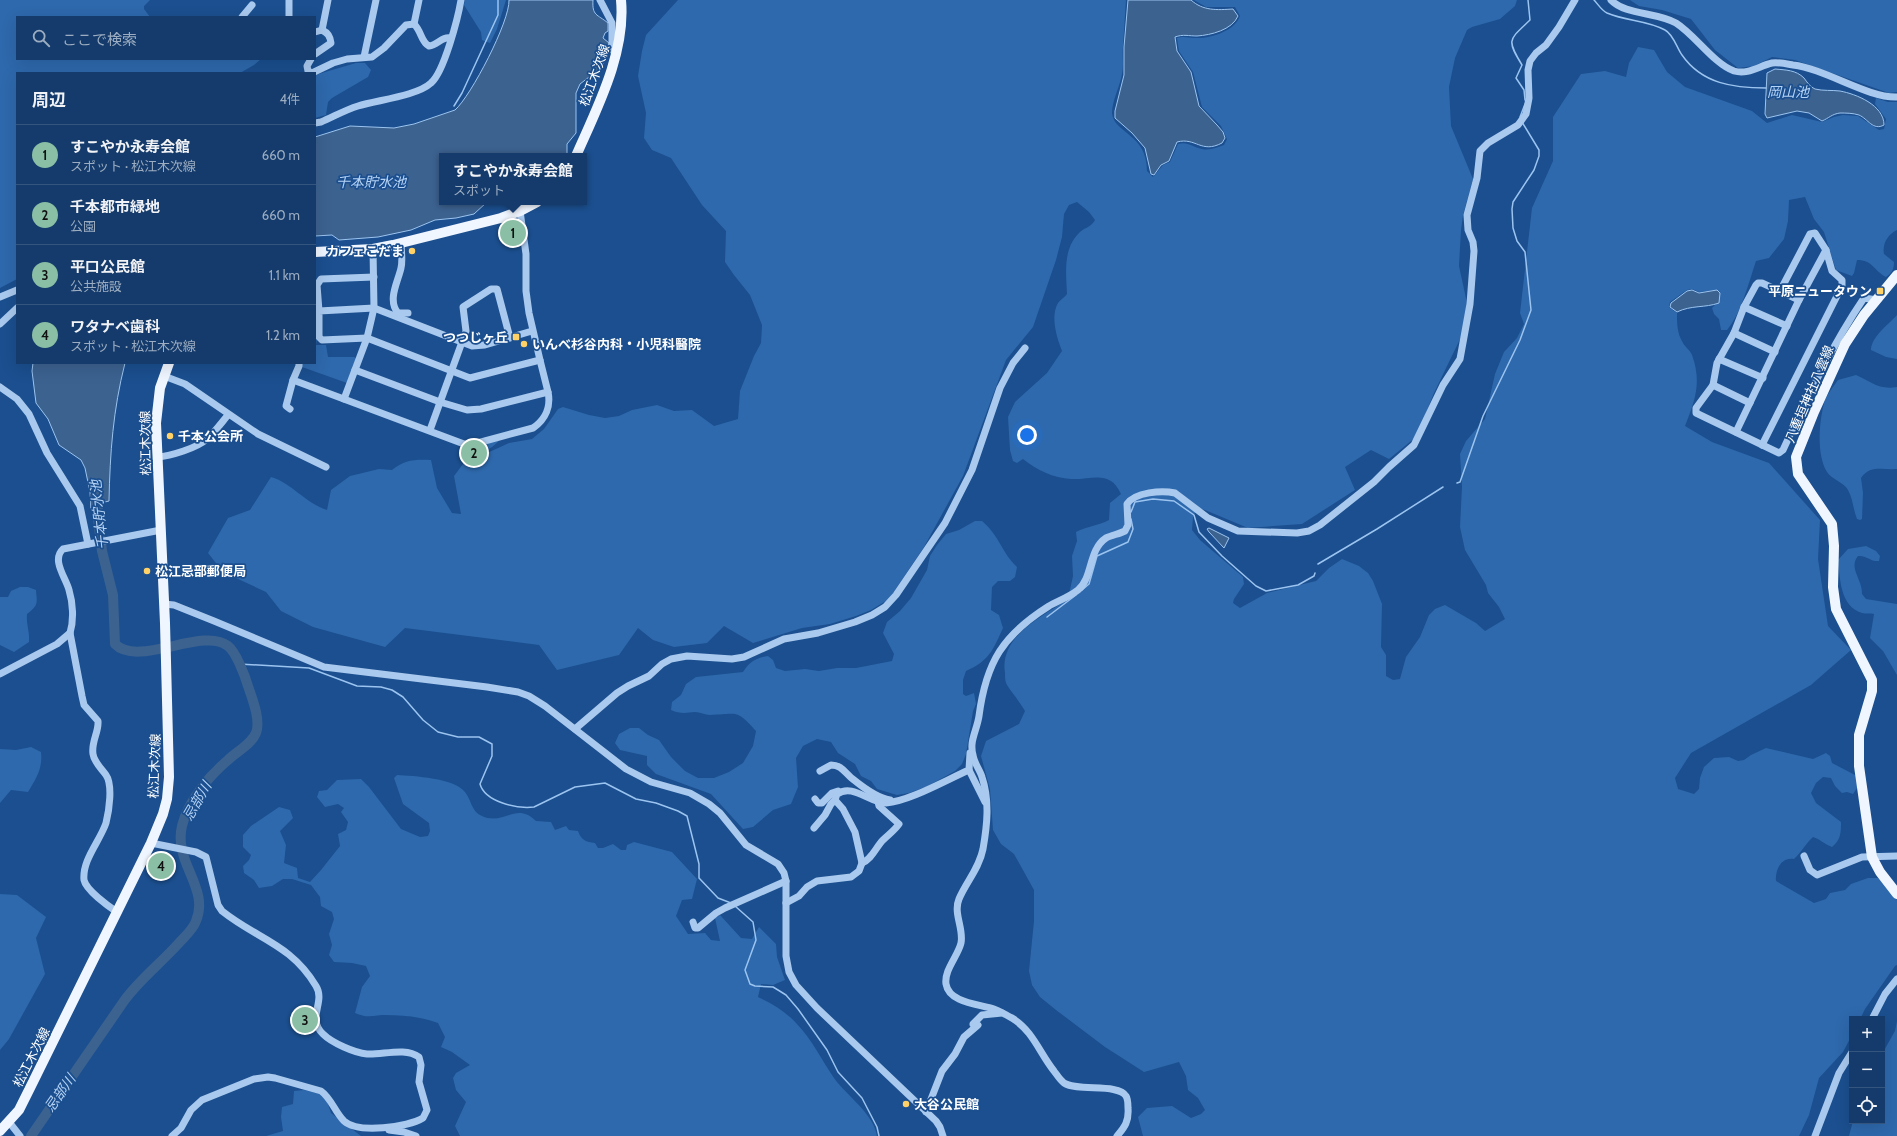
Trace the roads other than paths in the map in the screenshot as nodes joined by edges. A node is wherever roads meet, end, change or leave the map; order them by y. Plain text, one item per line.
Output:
1 (283, 0) edge
2 (289, 0) edge
3 (328, 0) edge
4 (376, 0) edge
5 (420, 0) edge
6 (461, 0) edge
7 (600, 0) edge
8 (622, 0) edge
9 (1575, 0) edge
10 (1611, 0) edge
11 (252, 5) dead end
12 (243, 16) edge
13 (290, 16) edge
14 (414, 24) junction
15 (319, 31) edge
16 (451, 38) junction
17 (612, 50) dead end
18 (316, 53) edge
19 (364, 57) junction
20 (310, 60) edge
21 (306, 72) edge
22 (1897, 97) edge
23 (316, 123) edge
24 (577, 153) edge
25 (531, 205) edge
26 (520, 211) junction
27 (401, 243) junction
28 (373, 249) junction
29 (1826, 250) junction
30 (316, 252) edge
31 (1897, 275) edge
32 (374, 277) junction
33 (16, 290) edge
34 (1780, 291) junction
35 (0, 297) edge
36 (1800, 300) junction
37 (1876, 300) junction
38 (1744, 307) junction
39 (374, 308) junction
40 (16, 309) edge
41 (319, 311) junction
42 (408, 313) dead end
43 (0, 324) edge
44 (1787, 326) junction
45 (532, 331) junction
46 (1734, 333) junction
47 (367, 338) junction
48 (510, 338) junction
49 (462, 343) junction
50 (1025, 348) dead end
51 (1775, 352) junction
52 (1719, 359) junction
53 (540, 360) junction
54 (169, 364) edge
55 (299, 364) edge
56 (356, 370) junction
57 (451, 372) junction
58 (164, 376) junction
59 (1763, 378) junction
60 (293, 380) junction
61 (1713, 385) junction
62 (0, 387) edge
63 (548, 392) junction
64 (344, 399) junction
65 (440, 402) junction
66 (1750, 403) junction
67 (290, 409) dead end
68 (228, 415) junction
69 (430, 430) junction
70 (1736, 432) junction
71 (1762, 445) junction
72 (157, 457) junction
73 (326, 467) dead end
74 (161, 530) junction
75 (90, 543) junction
76 (164, 604) junction
77 (70, 633) junction
78 (0, 674) edge
79 (575, 729) junction
80 (972, 746) junction
81 (969, 770) junction
82 (820, 771) dead end
83 (845, 791) junction
84 (815, 799) dead end
85 (835, 800) junction
86 (897, 801) junction
87 (878, 802) junction
88 (987, 806) junction
89 (814, 828) dead end
90 (151, 843) junction
91 (1804, 856) dead end
92 (1897, 856) edge
93 (1872, 857) junction
94 (862, 863) junction
95 (786, 881) junction
96 (1897, 894) edge
97 (786, 903) junction
98 (117, 912) junction
99 (693, 922) dead end
100 (1897, 979) edge
101 (1002, 1013) junction
102 (1874, 1016) edge
103 (1849, 1057) edge
104 (926, 1112) junction
105 (9, 1122) junction
106 (372, 1127) junction
107 (0, 1131) edge
108 (20, 1136) edge
109 (172, 1136) edge
110 (416, 1136) edge
111 (943, 1136) edge
112 (1117, 1136) edge
113 (1815, 1136) edge

1 - 13 street
2 - 13 street
3 - 15 street
4 - 19 street
5 - 14 street
6 - 16 street
7 - 17 street
8 - 24 main road, 松江木次線
9 - 80 street
10 - 22 street
11 - 12 street
14 - 16 street
14 - 19 street
15 - 18 street
16 - 23 street
19 - 21 street
20 - 21 street
25 - 26 main road
26 - 27 main road
26 - 45 street
27 - 28 main road
27 - 42 street
28 - 30 main road
28 - 32 street
29 - 34 street
29 - 36 street
29 - 71 street
31 - 37 main road, 八重垣神社八雲線
32 - 39 street
32 - 41 street
33 - 35 street
34 - 36 street
34 - 38 street
36 - 44 street
37 - 71 street
37 - 93 main road, 八重垣神社八雲線
38 - 44 street
38 - 46 street
39 - 41 street
39 - 47 street
39 - 49 street
40 - 43 street
41 - 47 street
44 - 51 street
45 - 48 street
45 - 53 street
46 - 51 street
46 - 52 street
47 - 56 street
47 - 57 street
48 - 49 street
48 - 49 street
49 - 57 street
50 - 79 street
51 - 59 street
52 - 59 street
52 - 61 street
53 - 57 street
53 - 63 street
54 - 58 main road, 松江木次線
55 - 60 street
56 - 64 street
56 - 65 street
57 - 65 street
58 - 68 street
58 - 72 main road, 松江木次線
59 - 66 street
60 - 64 street
60 - 67 street
61 - 66 street
61 - 70 street
62 - 75 street
63 - 65 street
63 - 69 street
64 - 69 street
65 - 69 street
66 - 70 street
68 - 72 street
68 - 73 street
70 - 71 street
72 - 74 main road, 松江木次線
74 - 75 street
74 - 76 main road, 松江木次線
75 - 77 street
76 - 79 street
76 - 90 main road, 松江木次線
77 - 78 street
77 - 98 street
79 - 95 street
80 - 81 street
80 - 88 street
81 - 86 street
81 - 88 street
82 - 86 street
83 - 84 street
83 - 85 street
83 - 87 street
85 - 89 street
85 - 94 street
86 - 87 street
87 - 94 street
88 - 101 street
90 - 98 main road, 松江木次線
90 - 106 street
91 - 93 street
92 - 93 street
93 - 96 main road, 八重垣神社八雲線
94 - 97 street
95 - 97 street
95 - 99 street
97 - 104 street
98 - 105 main road, 松江木次線
100 - 102 street
101 - 104 street
101 - 112 street
103 - 113 street
104 - 111 street
105 - 107 main road, 松江木次線
105 - 108 street
106 - 109 street
106 - 110 street

